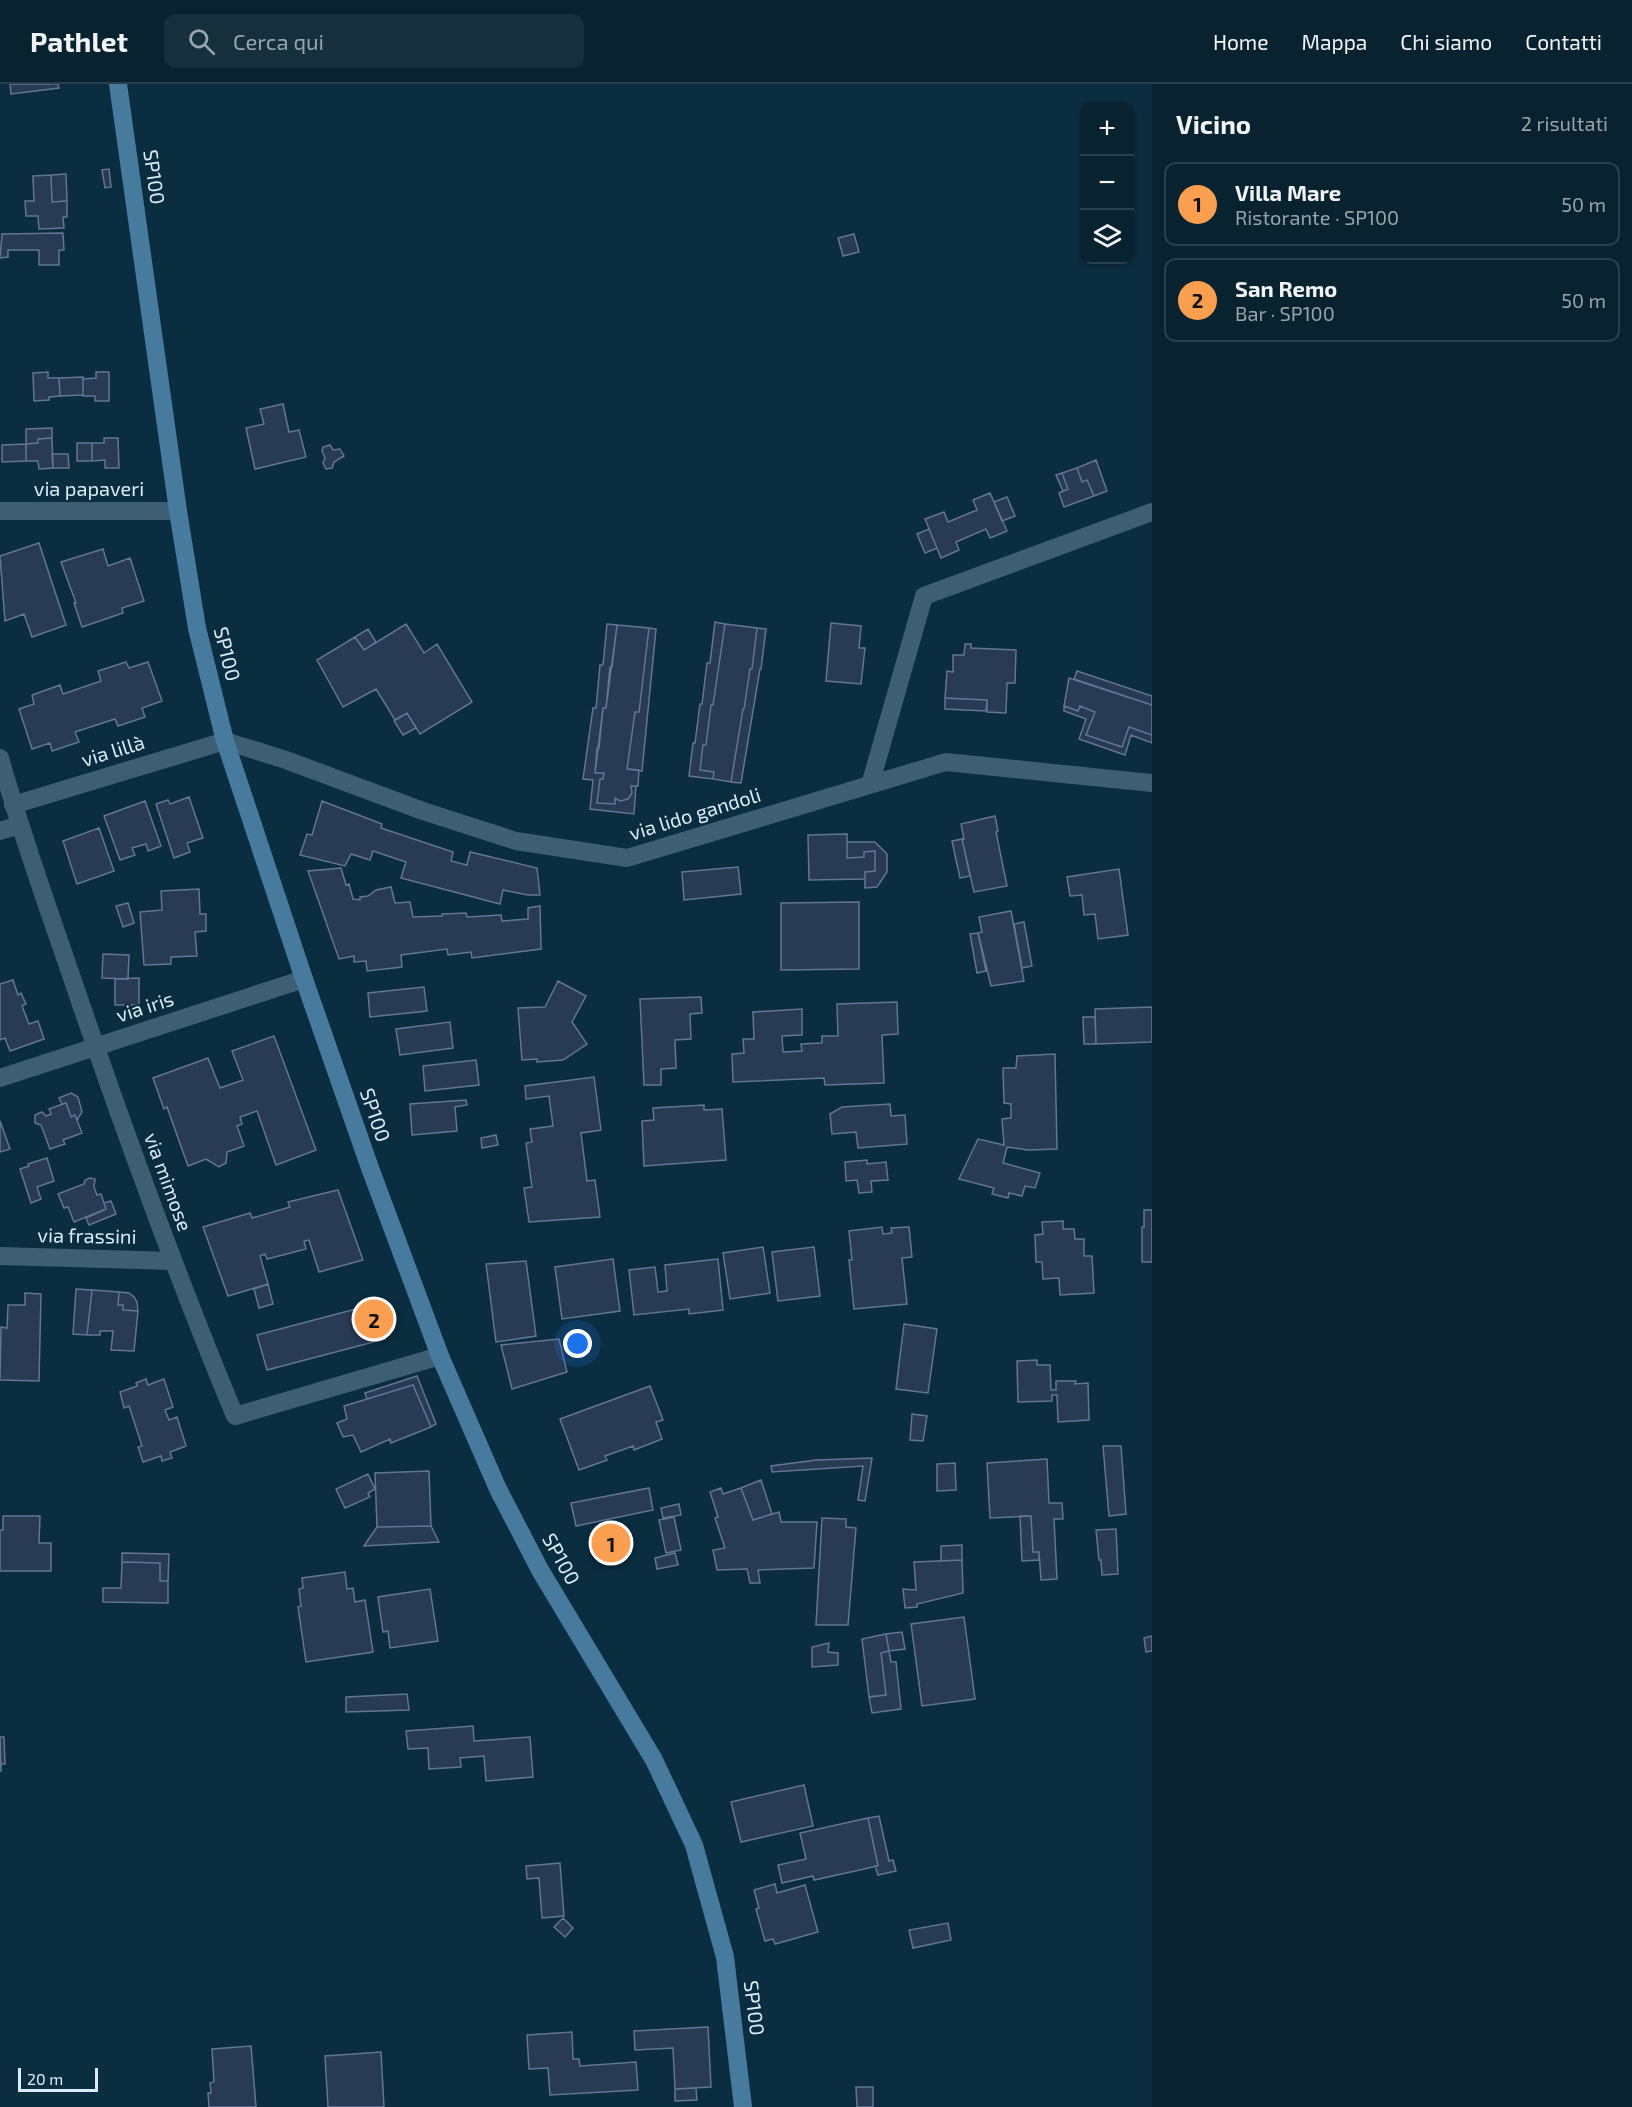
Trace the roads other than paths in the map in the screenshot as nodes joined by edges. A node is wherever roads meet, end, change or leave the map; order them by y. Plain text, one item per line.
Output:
1 (118, 84) edge
2 (0, 511) edge
3 (178, 511) junction
4 (1152, 512) edge
5 (225, 741) junction
6 (0, 758) edge
7 (1152, 783) edge
8 (870, 785) junction
9 (13, 805) junction
10 (20, 825) junction
11 (0, 831) edge
12 (304, 979) junction
13 (95, 1048) junction
14 (0, 1078) edge
15 (0, 1256) edge
16 (173, 1261) junction
17 (440, 1356) junction
18 (743, 2107) edge

1 - 3 main road, SP100 / SP100
2 - 3 street, via papaveri
3 - 5 main road, SP100 / SP100
4 - 8 street
5 - 8 street, via lido gandoli
5 - 9 street, via lillà
5 - 12 main road, SP100 / SP100
6 - 9 street, via mimose
7 - 8 street, via lido gandoli
9 - 10 street, via mimose
10 - 11 street
10 - 13 street, via mimose
12 - 13 street, via iris
12 - 17 main road, SP100 / SP100
13 - 14 street, via iris
13 - 16 street, via mimose
15 - 16 street, via frassini
16 - 17 street, via mimose
17 - 18 main road, SP100 / SP100

